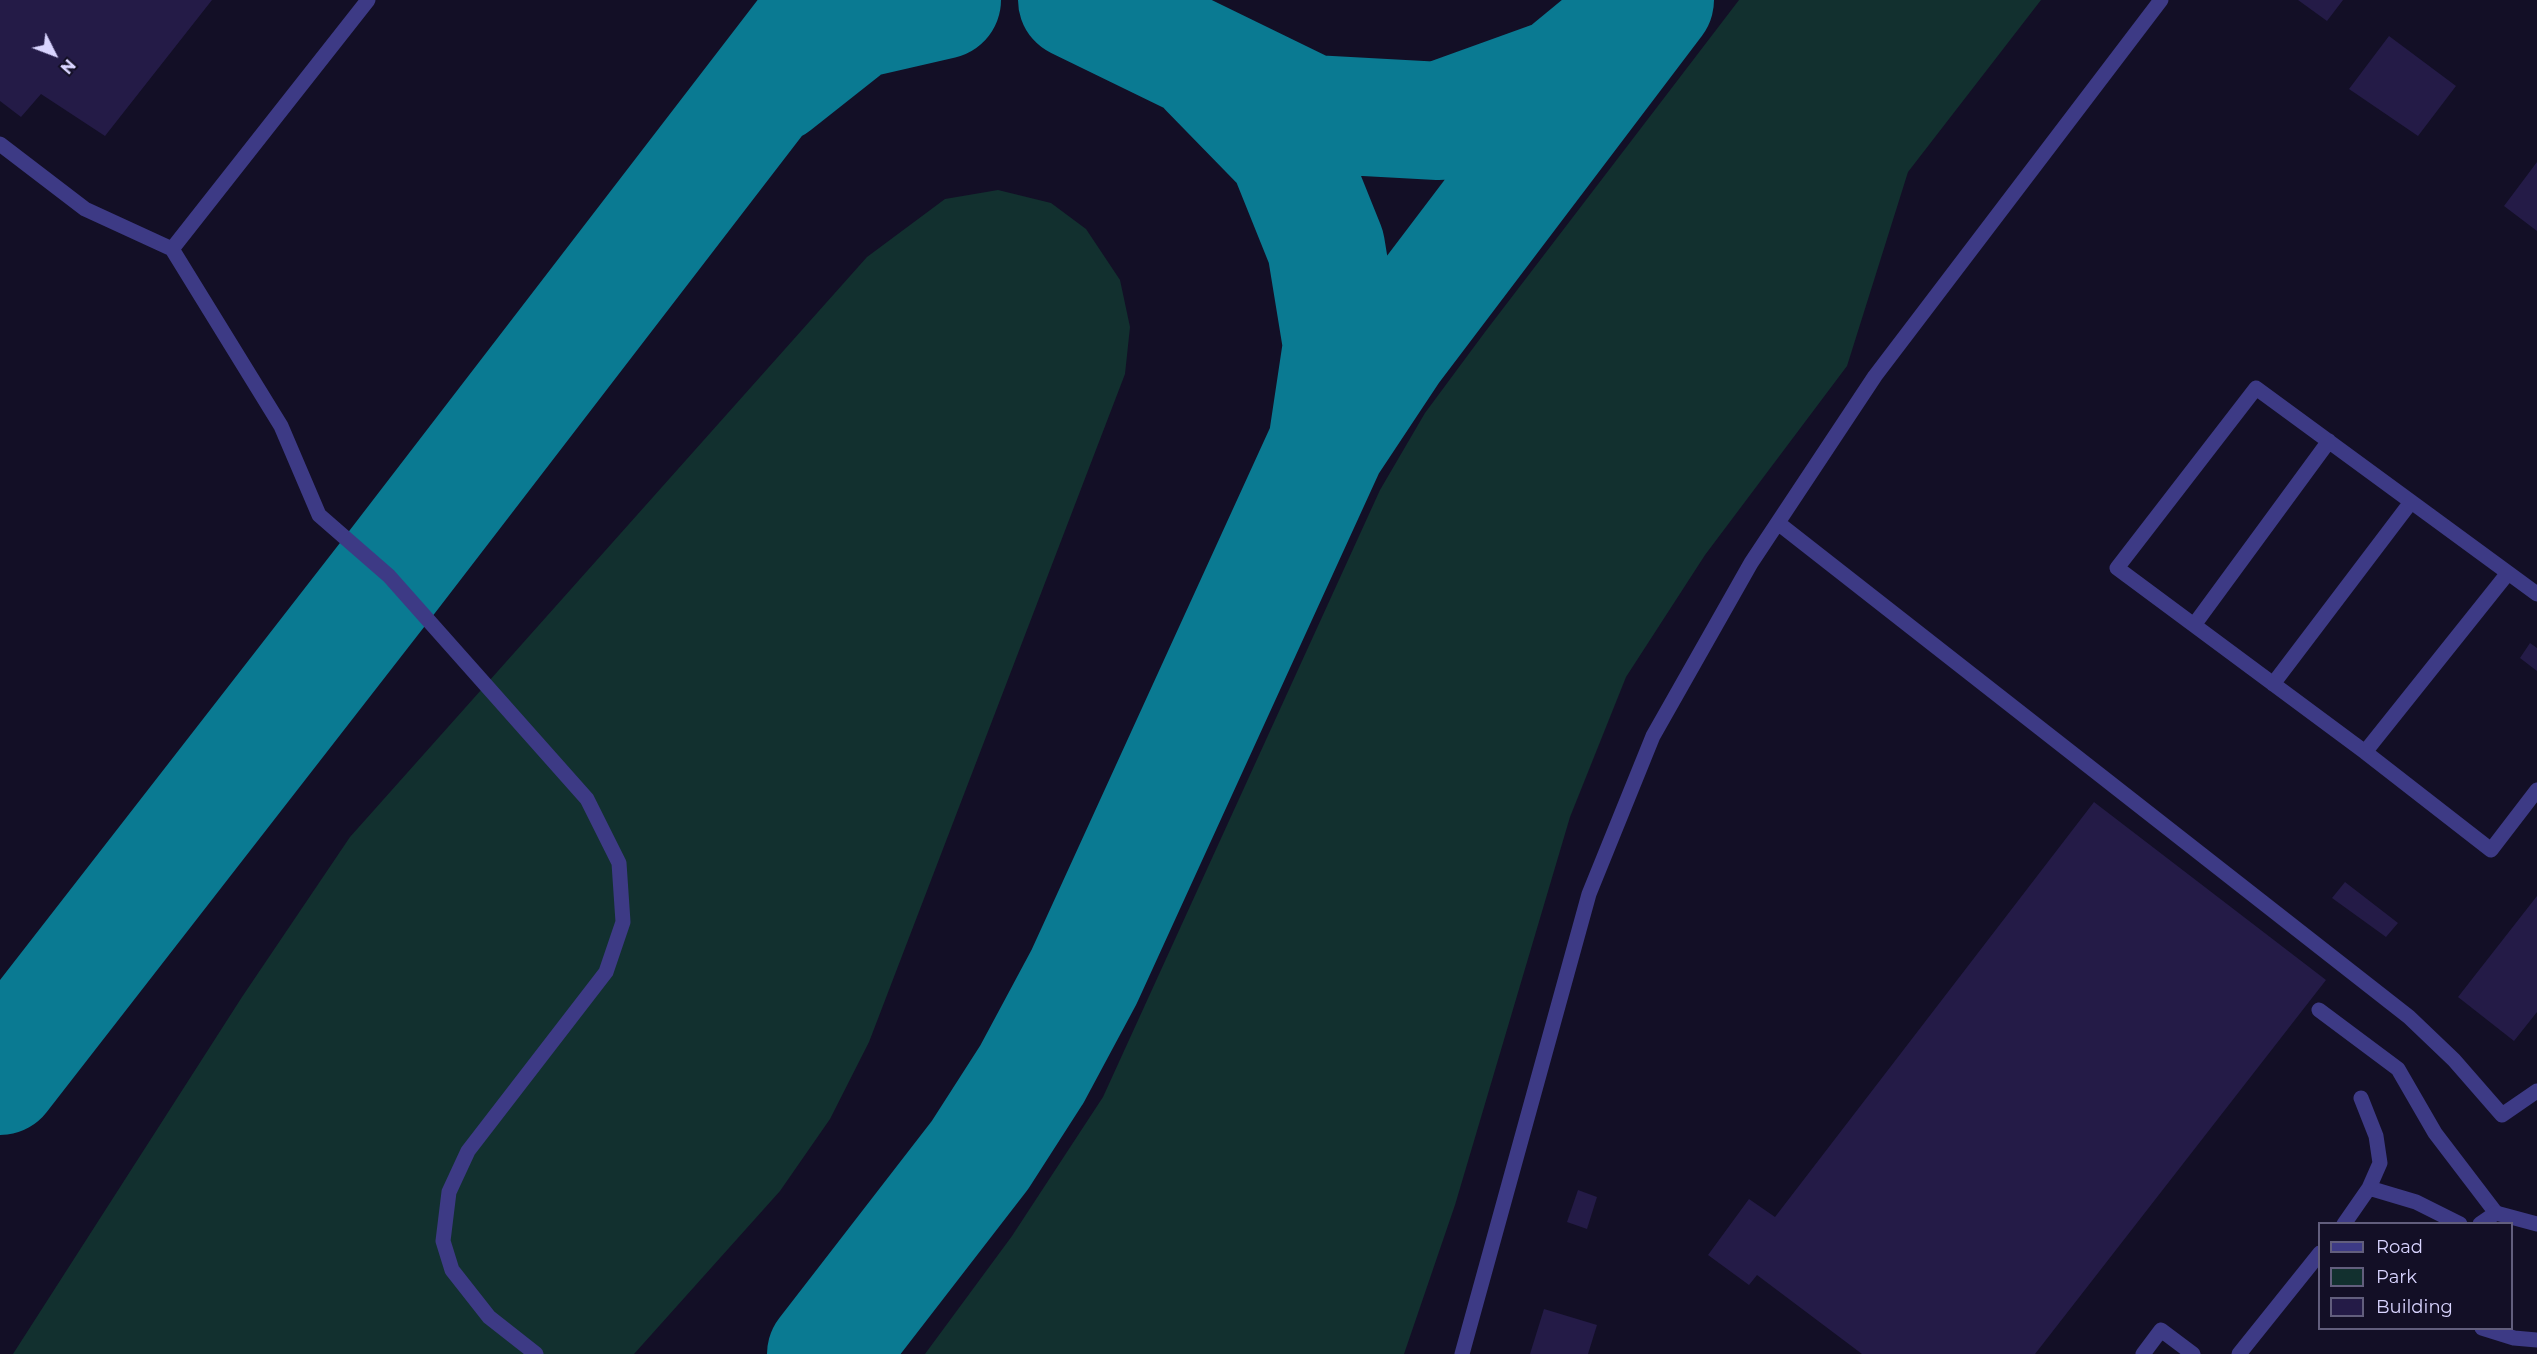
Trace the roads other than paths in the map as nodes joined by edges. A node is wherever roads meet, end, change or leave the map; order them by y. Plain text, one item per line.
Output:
1 (368, 0) edge
2 (2161, 0) edge
3 (0, 144) edge
4 (172, 249) junction
5 (2329, 441) junction
6 (2411, 502) junction
7 (1778, 523) junction
8 (2508, 573) junction
9 (2537, 594) edge
10 (2194, 625) junction
11 (2273, 684) junction
12 (2365, 752) junction
13 (2537, 790) edge
14 (2319, 1010) dead end
15 (2537, 1091) edge
16 (2361, 1098) dead end
17 (2369, 1188) junction
18 (2496, 1213) junction
19 (2345, 1222) edge
20 (2456, 1222) edge
21 (2483, 1222) edge
22 (2537, 1224) edge
23 (2318, 1254) edge
24 (2486, 1330) edge
25 (2537, 1341) edge
26 (536, 1354) edge
27 (1462, 1354) edge
28 (2143, 1354) edge
29 (2193, 1354) edge
30 (2239, 1354) edge

1 - 4 street
2 - 7 street
3 - 4 street
4 - 26 street
5 - 6 street
5 - 10 street
5 - 10 street
6 - 8 street
6 - 11 street
7 - 15 street
7 - 27 street
8 - 9 street
8 - 12 street
10 - 11 street
11 - 12 street
12 - 13 street
14 - 18 street
16 - 17 street
17 - 19 street
17 - 20 street
18 - 21 street
18 - 22 street
23 - 30 street
24 - 25 street
28 - 29 street

